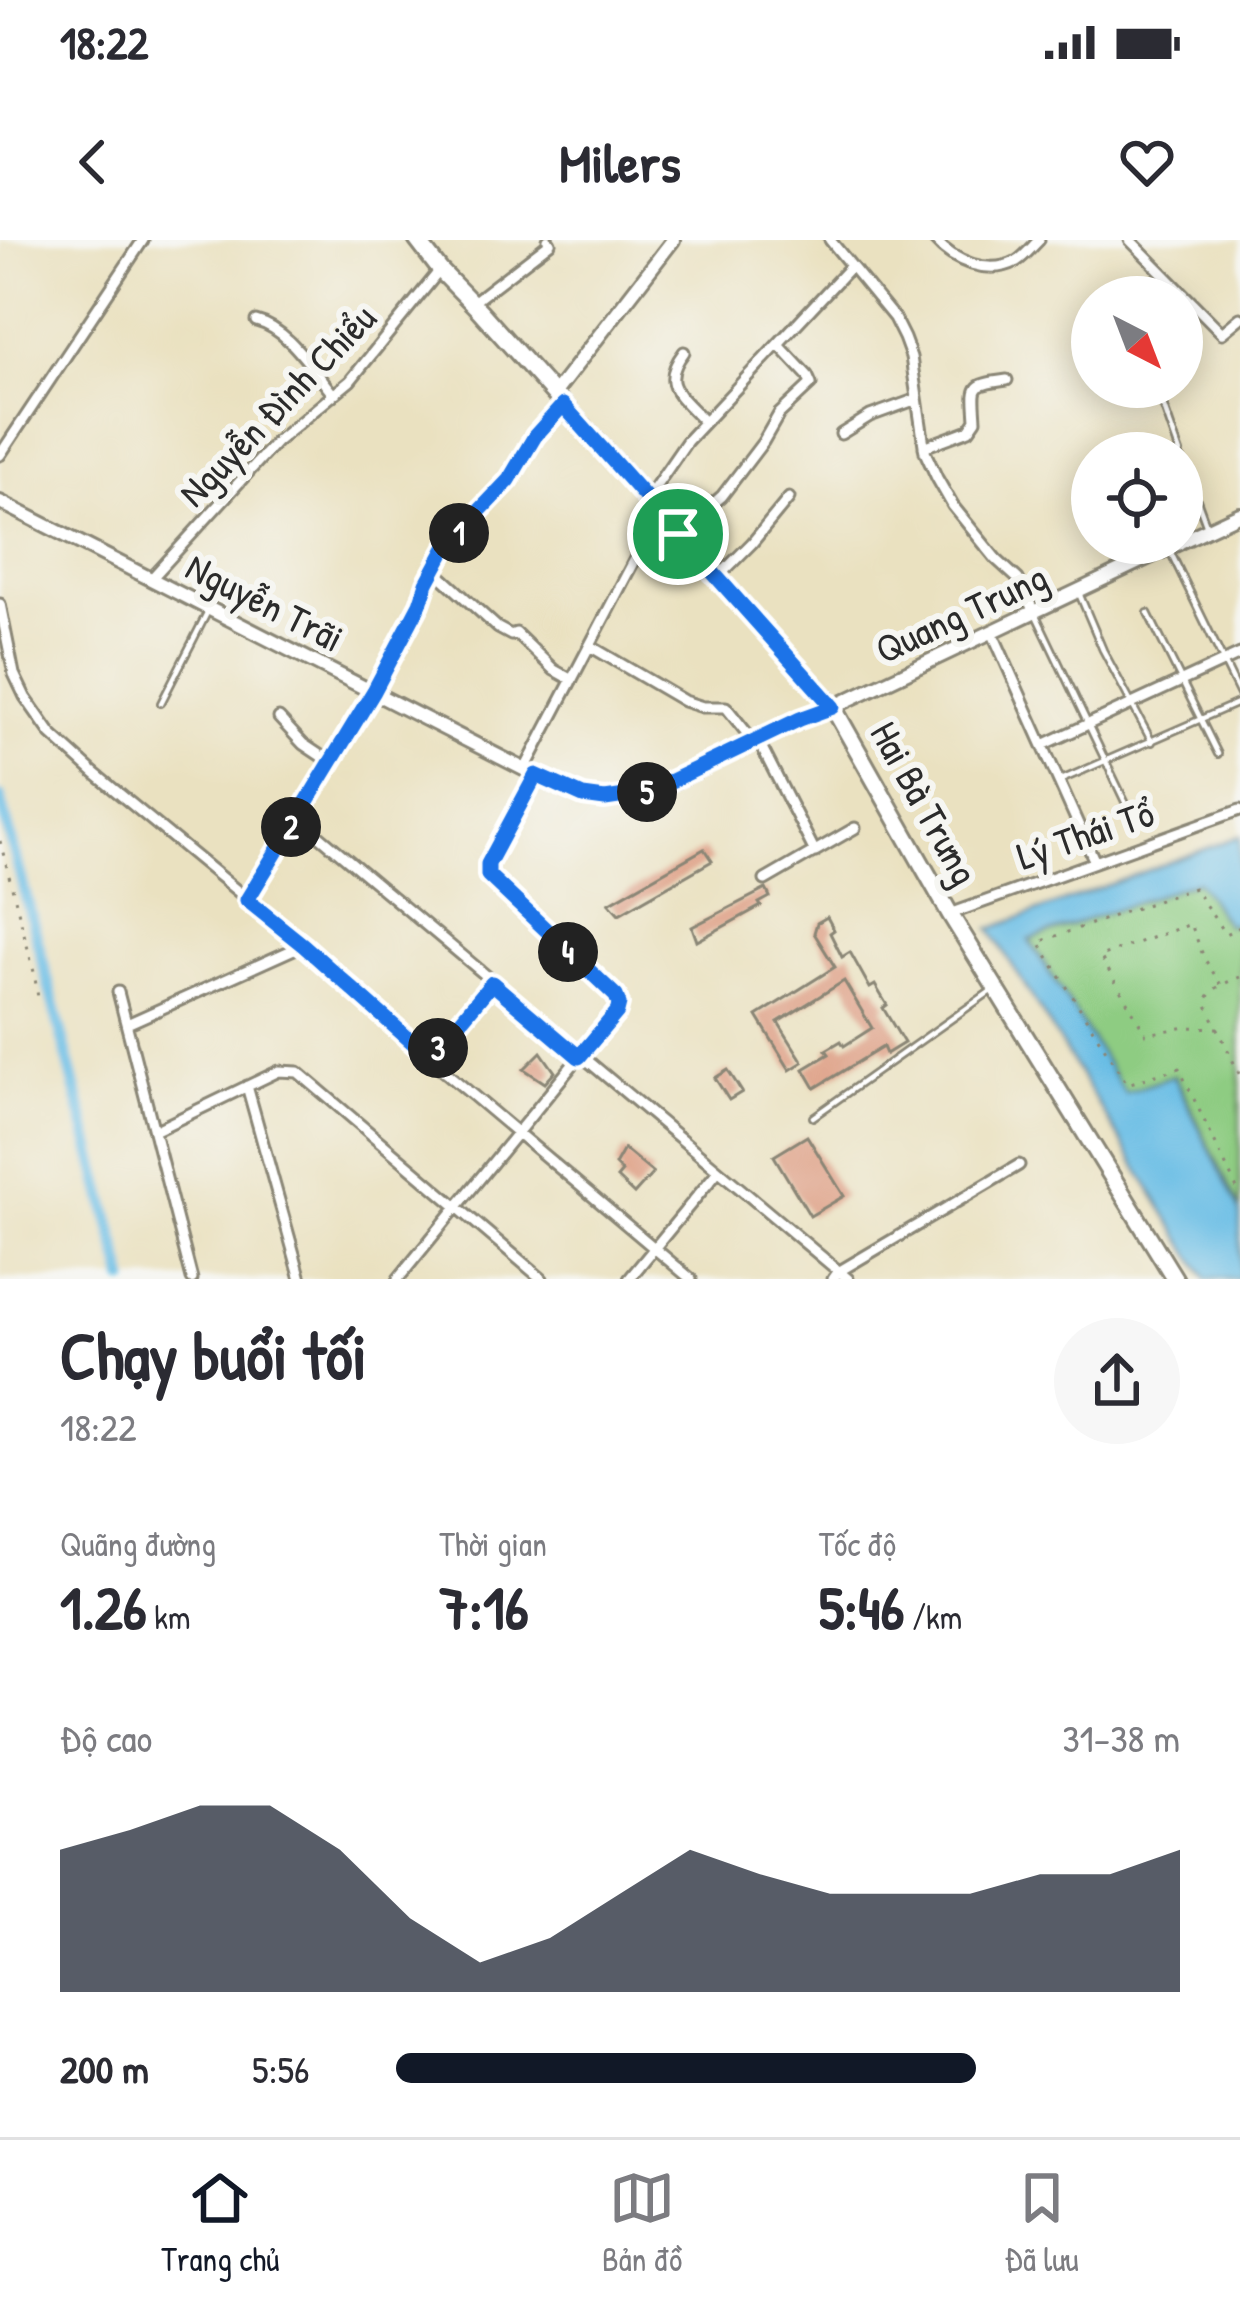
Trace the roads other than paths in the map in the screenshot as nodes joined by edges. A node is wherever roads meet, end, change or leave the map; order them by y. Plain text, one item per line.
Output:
1 (143, 240) edge
2 (417, 240) edge
3 (548, 240) edge
4 (674, 240) edge
5 (830, 240) edge
6 (935, 240) edge
7 (1039, 240) edge
8 (1130, 240) edge
9 (850, 267) junction
10 (440, 270) junction
11 (472, 303) junction
12 (1240, 318) edge
13 (256, 321) dead end
14 (778, 344) junction
15 (684, 352) dead end
16 (1007, 380) dead end
17 (333, 394) junction
18 (559, 400) junction
19 (917, 400) junction
20 (704, 422) junction
21 (841, 434) dead end
22 (924, 446) junction
23 (0, 455) edge
24 (789, 498) dead end
25 (647, 499) junction
26 (0, 502) edge
27 (659, 513) junction
28 (1240, 514) edge
29 (1203, 515) edge
30 (1208, 529) junction
31 (1203, 531) edge
32 (678, 534) junction
33 (1134, 564) edge
34 (1184, 564) edge
35 (434, 570) junction
36 (717, 578) junction
37 (152, 579) junction
38 (1078, 591) junction
39 (0, 604) edge
40 (209, 608) junction
41 (1034, 611) junction
42 (1148, 613) dead end
43 (992, 632) junction
44 (590, 646) junction
45 (1240, 654) edge
46 (1224, 661) junction
47 (572, 680) junction
48 (1181, 681) junction
49 (374, 691) junction
50 (1240, 699) edge
51 (161, 703) dead end
52 (1132, 704) junction
53 (833, 707) junction
54 (279, 718) dead end
55 (1201, 720) junction
56 (1088, 724) junction
57 (756, 741) junction
58 (1152, 742) junction
59 (1042, 745) junction
60 (1218, 754) dead end
61 (1107, 761) junction
62 (331, 762) junction
63 (531, 772) junction
64 (1059, 782) junction
65 (1128, 808) dead end
66 (1240, 810) edge
67 (297, 817) junction
68 (855, 828) dead end
69 (815, 851) junction
70 (1095, 862) junction
71 (765, 880) dead end
72 (247, 900) junction
73 (950, 914) junction
74 (303, 945) junction
75 (492, 983) junction
76 (996, 988) junction
77 (118, 992) dead end
78 (127, 1024) junction
79 (579, 1057) junction
80 (430, 1058) junction
81 (247, 1086) junction
82 (813, 1117) dead end
83 (154, 1131) junction
84 (519, 1134) junction
85 (1019, 1165) dead end
86 (718, 1172) junction
87 (457, 1207) junction
88 (655, 1248) junction
89 (840, 1276) edge
90 (192, 1279) edge
91 (301, 1279) edge
92 (398, 1279) edge
93 (542, 1279) edge
94 (629, 1279) edge
95 (692, 1279) edge
96 (1174, 1279) edge

1 - 23 street
2 - 10 main road, Hai Bà Trưng
3 - 11 street
4 - 18 street
5 - 9 street
6 - 7 street
8 - 12 street
9 - 14 street
9 - 19 street
10 - 11 main road, Hai Bà Trưng
10 - 17 street, Nguyễn Đình Chiểu
11 - 18 main road, Hai Bà Trưng
13 - 17 street
14 - 20 street
14 - 32 street
15 - 20 street
16 - 22 street
17 - 37 street, Nguyễn Đình Chiểu
18 - 25 main road, Hai Bà Trưng
18 - 35 street
19 - 21 street
19 - 22 street
20 - 25 street
22 - 41 street
24 - 36 street
25 - 27 main road, Hai Bà Trưng
26 - 37 street, Nguyễn Trãi
27 - 32 main road, Hai Bà Trưng
27 - 44 street
28 - 30 street, Quang Trung
29 - 30 lane
30 - 31 street, Quang Trung
32 - 36 main road, Hai Bà Trưng
33 - 38 street, Quang Trung
34 - 46 lane
35 - 47 street
35 - 49 street
36 - 53 main road, Hai Bà Trưng
37 - 40 street, Nguyễn Trãi
38 - 41 street, Quang Trung
38 - 52 lane
39 - 72 street
40 - 49 street, Nguyễn Trãi
40 - 51 lane
41 - 43 street, Quang Trung
41 - 56 lane
42 - 48 lane
43 - 53 street, Quang Trung
43 - 59 street
44 - 47 street
44 - 57 street
45 - 46 street
46 - 48 street
46 - 50 lane
47 - 63 street
48 - 52 street
48 - 55 lane
49 - 62 street
49 - 63 street, Nguyễn Trãi
50 - 55 lane
52 - 56 street
52 - 58 lane
53 - 57 street, Nguyễn Trãi
53 - 73 main road, Hai Bà Trưng
54 - 62 street
55 - 58 lane
55 - 60 lane
56 - 59 street
56 - 61 lane
57 - 63 street, Nguyễn Trãi
57 - 69 street
58 - 61 lane
59 - 64 street
61 - 64 lane
61 - 65 lane
62 - 67 street
63 - 79 street
64 - 70 street
66 - 70 street, Lý Thái Tổ
67 - 72 street
67 - 75 street
68 - 69 street
69 - 71 street
70 - 73 street, Lý Thái Tổ
72 - 74 street
73 - 76 main road, Hai Bà Trưng
74 - 78 street
74 - 80 street
75 - 79 street
75 - 80 street
76 - 82 lane
76 - 96 main road, Hai Bà Trưng
77 - 78 street
78 - 83 street
79 - 84 street
79 - 86 street
80 - 84 street
81 - 83 street
81 - 87 street
81 - 91 street
83 - 90 street
84 - 87 street
84 - 88 street
85 - 89 street
86 - 88 street
86 - 89 street
87 - 92 street
87 - 93 street
88 - 94 street
88 - 95 street

